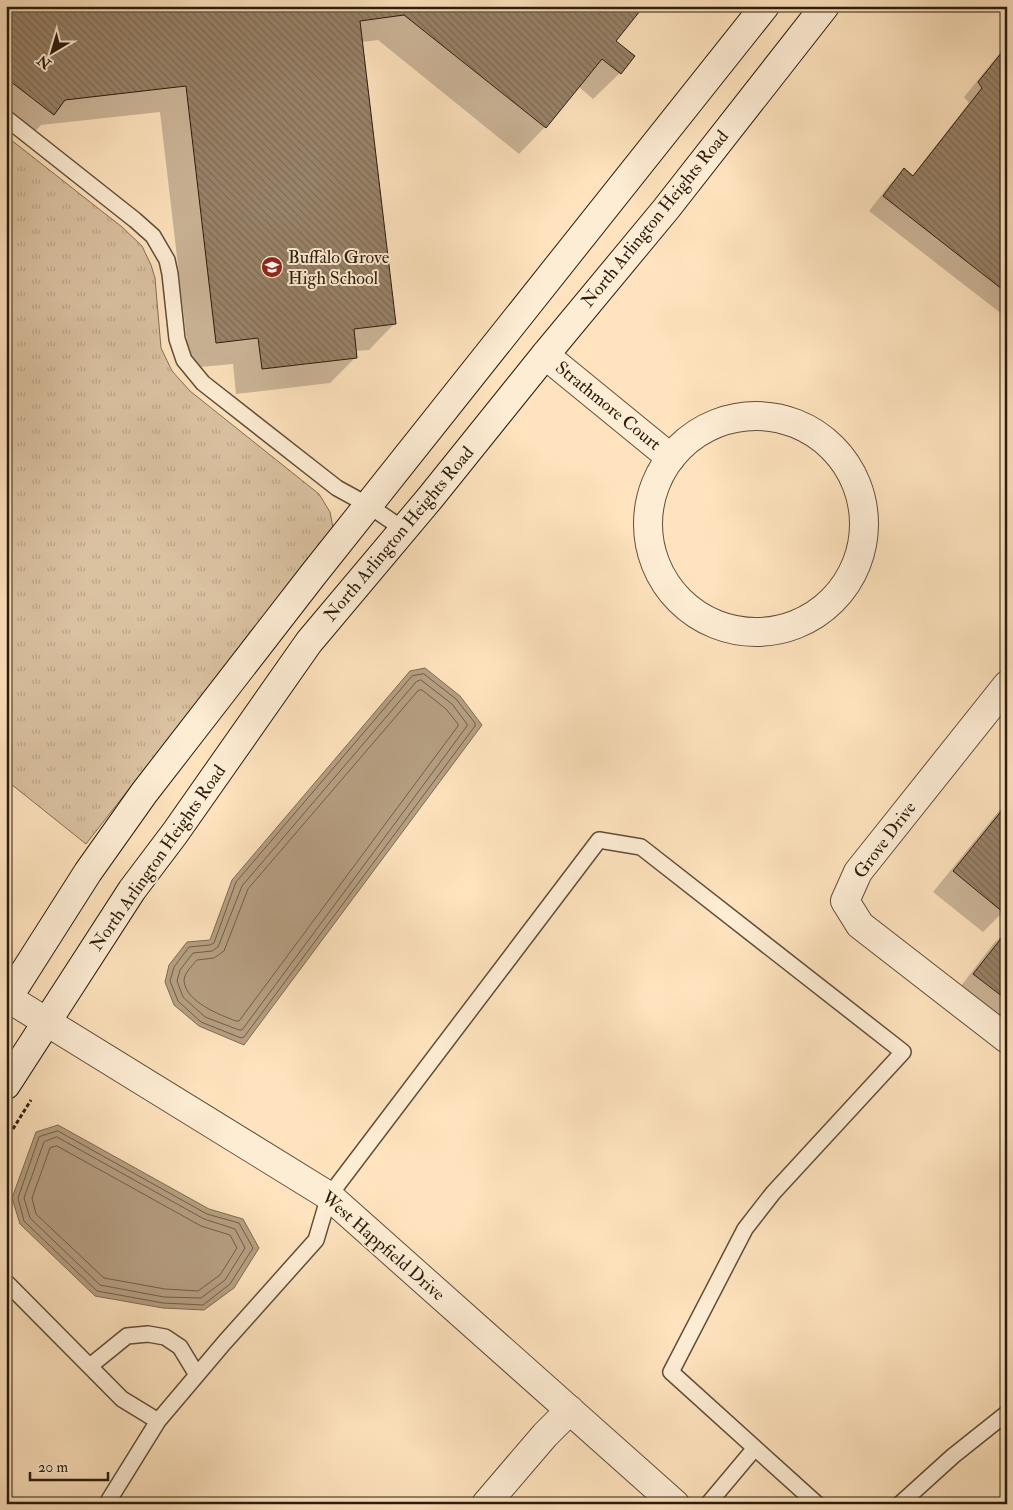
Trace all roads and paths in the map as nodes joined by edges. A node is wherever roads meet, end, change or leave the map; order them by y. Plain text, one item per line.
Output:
1 (765, 6) edge
2 (825, 6) edge
3 (6, 118) edge
4 (545, 355) junction
5 (671, 458) junction
6 (368, 505) junction
7 (403, 529) junction
8 (1007, 685) edge
9 (7, 999) edge
10 (48, 1022) junction
11 (1007, 1039) edge
12 (6, 1085) edge
13 (35, 1093) dead end
14 (6, 1140) edge
15 (329, 1196) junction
16 (6, 1282) edge
17 (90, 1366) junction
18 (197, 1374) junction
19 (570, 1410) junction
20 (1007, 1414) edge
21 (158, 1421) junction
22 (755, 1448) junction
23 (109, 1500) dead end
24 (486, 1504) edge
25 (675, 1504) edge
26 (708, 1504) edge
27 (817, 1504) edge
28 (900, 1504) edge

1 - 6 main road
2 - 4 main road, North Arlington Heights Road
3 - 6 lane
4 - 5 main road, Strathmore Court
4 - 7 main road, North Arlington Heights Road
5 - 5 main road
6 - 7 lane
6 - 9 main road
7 - 10 main road, North Arlington Heights Road
8 - 11 main road, Grove Drive
9 - 10 main road, West Happfield Drive
10 - 12 main road, North Arlington Heights Road
10 - 15 main road, West Happfield Drive
13 - 14 path
15 - 18 lane
15 - 19 main road, West Happfield Drive
15 - 22 lane
16 - 17 lane
17 - 18 lane
17 - 21 lane
18 - 21 lane
19 - 24 main road
19 - 25 main road, West Happfield Drive
20 - 28 lane
21 - 23 lane
22 - 26 lane
22 - 27 lane

